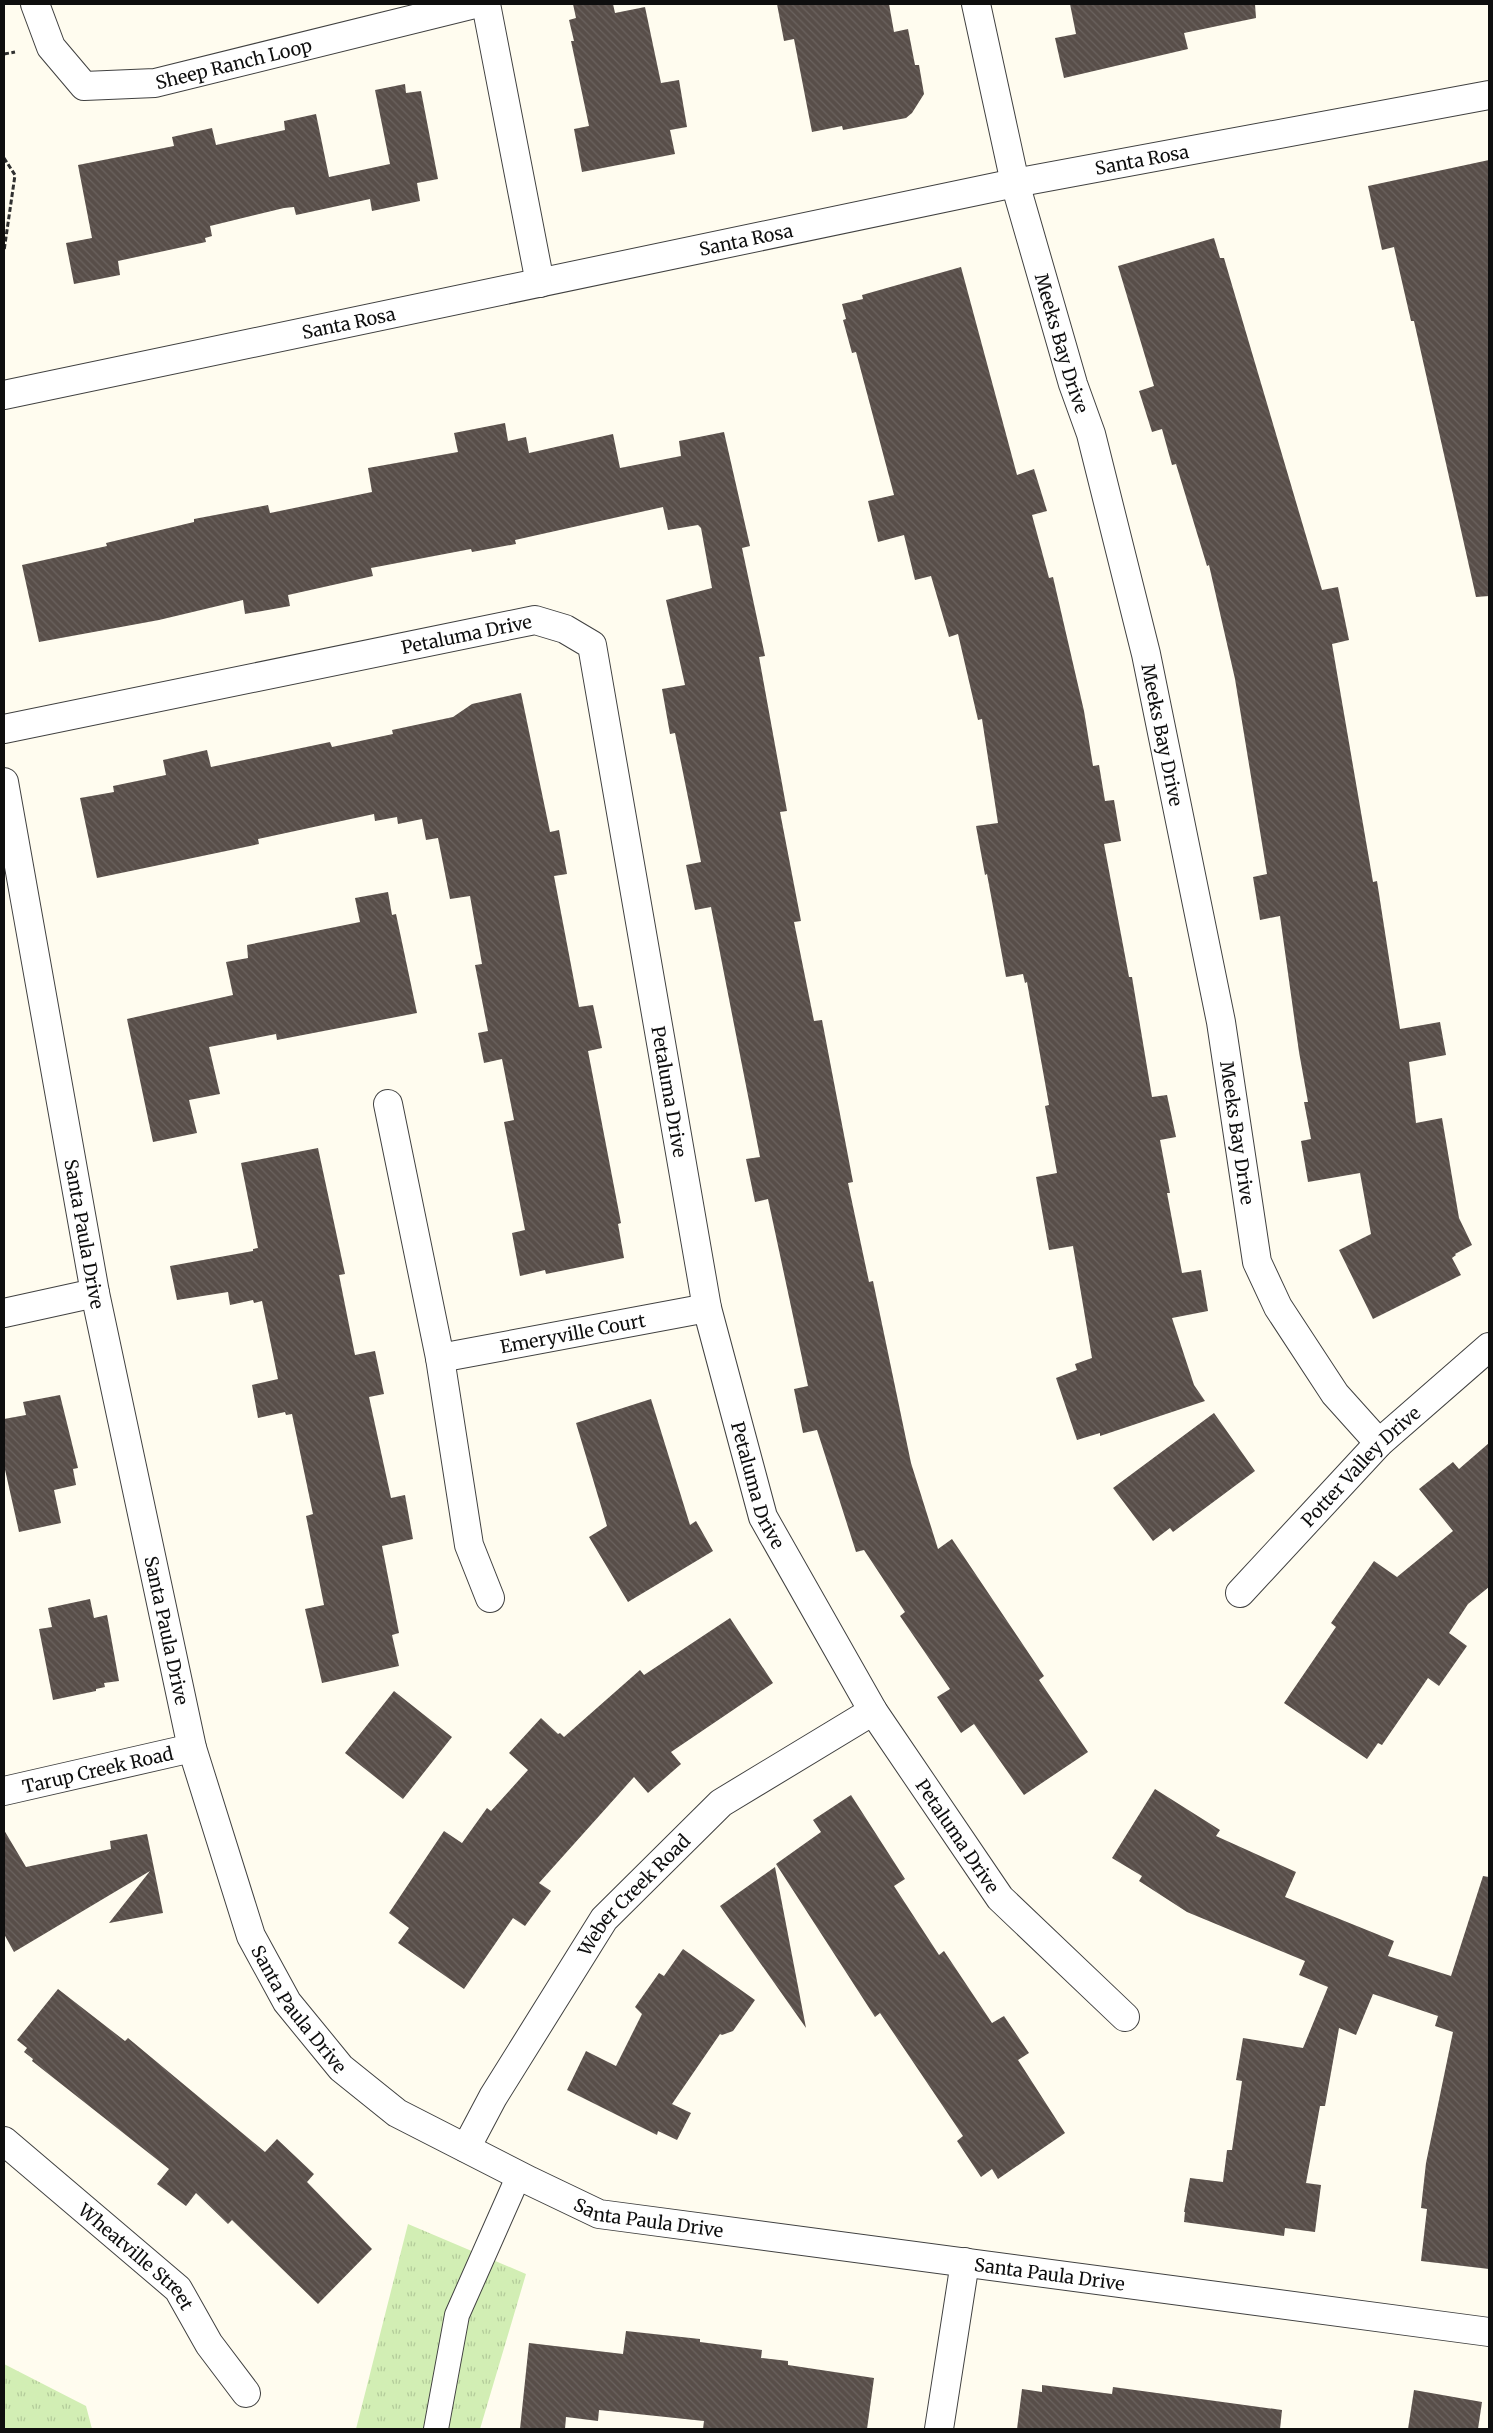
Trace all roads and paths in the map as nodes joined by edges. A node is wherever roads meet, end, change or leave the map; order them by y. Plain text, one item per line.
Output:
1 (35, 4) edge
2 (475, 4) edge
3 (486, 4) edge
4 (976, 4) edge
5 (1489, 95) edge
6 (4, 158) edge
7 (1015, 183) junction
8 (4, 252) edge
9 (540, 283) junction
10 (4, 394) edge
11 (4, 729) edge
12 (4, 782) edge
13 (388, 1104) dead end
14 (95, 1293) junction
15 (707, 1308) junction
16 (4, 1314) edge
17 (1489, 1347) edge
18 (440, 1358) junction
19 (1379, 1443) junction
20 (1240, 1594) dead end
21 (490, 1598) dead end
22 (873, 1711) junction
23 (192, 1748) junction
24 (4, 1791) edge
25 (1125, 2017) dead end
26 (4, 2141) edge
27 (466, 2148) junction
28 (519, 2175) junction
29 (965, 2262) junction
30 (1489, 2332) edge
31 (246, 2393) dead end
32 (436, 2429) edge
33 (939, 2429) edge

1 - 2 street, Sheep Ranch Loop
3 - 9 street
4 - 7 street, Meeks Bay Drive
5 - 7 street, Santa Rosa
6 - 8 path
7 - 9 street, Santa Rosa
7 - 19 street, Meeks Bay Drive
9 - 10 street, Santa Rosa
11 - 15 street, Petaluma Drive
12 - 14 street, Santa Paula Drive
13 - 18 street
14 - 16 street
14 - 23 street, Santa Paula Drive
15 - 18 street, Emeryville Court
15 - 22 street, Petaluma Drive
17 - 19 street, Potter Valley Drive
18 - 21 street
19 - 20 street, Potter Valley Drive
22 - 25 street, Petaluma Drive
22 - 27 street, Weber Creek Road
23 - 24 street, Tarup Creek Road
23 - 27 street, Santa Paula Drive
26 - 31 street, Wheatville Street
27 - 28 street, Santa Paula Drive
28 - 29 street, Santa Paula Drive
28 - 32 lane
29 - 30 street, Santa Paula Drive
29 - 33 street

